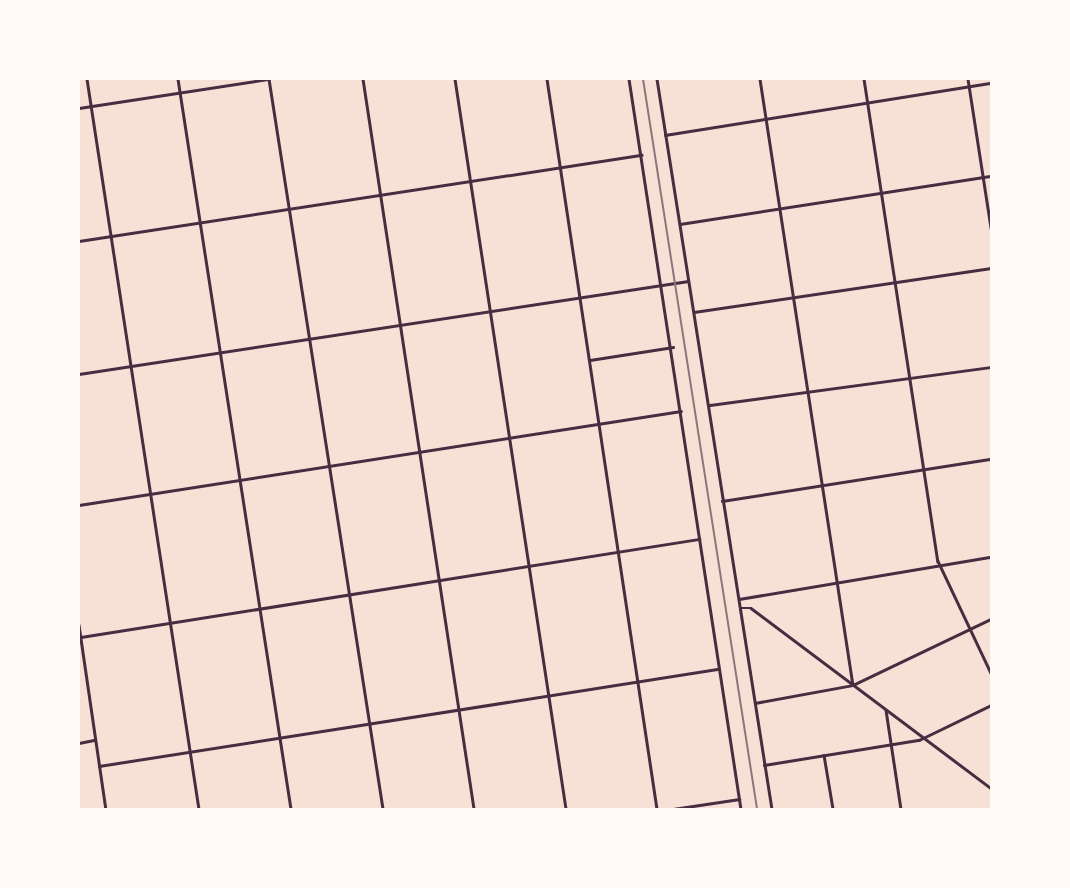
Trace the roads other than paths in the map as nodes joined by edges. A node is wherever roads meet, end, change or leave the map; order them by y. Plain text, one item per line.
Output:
1 (87, 79) edge
2 (178, 79) edge
3 (269, 79) edge
4 (363, 79) edge
5 (454, 79) edge
6 (547, 79) edge
7 (629, 79) edge
8 (657, 79) edge
9 (760, 79) edge
10 (864, 79) edge
11 (968, 79) edge
12 (991, 83) edge
13 (969, 87) junction
14 (180, 93) junction
15 (867, 103) junction
16 (91, 106) junction
17 (79, 108) edge
18 (766, 119) junction
19 (665, 135) junction
20 (641, 155) junction
21 (560, 168) junction
22 (991, 176) edge
23 (983, 177) junction
24 (471, 181) junction
25 (881, 193) junction
26 (381, 194) junction
27 (780, 208) junction
28 (291, 209) junction
29 (201, 223) junction
30 (680, 223) junction
31 (991, 228) edge
32 (111, 236) junction
33 (79, 241) edge
34 (991, 268) edge
35 (688, 281) junction
36 (895, 283) junction
37 (661, 284) junction
38 (580, 295) junction
39 (793, 299) junction
40 (490, 310) junction
41 (694, 312) junction
42 (400, 323) junction
43 (311, 338) junction
44 (673, 347) junction
45 (221, 352) junction
46 (590, 360) junction
47 (131, 365) junction
48 (991, 367) edge
49 (79, 374) edge
50 (909, 377) junction
51 (807, 392) junction
52 (709, 405) junction
53 (681, 411) junction
54 (600, 425) junction
55 (510, 438) junction
56 (419, 453) junction
57 (991, 460) edge
58 (330, 466) junction
59 (924, 470) junction
60 (240, 480) junction
61 (823, 485) junction
62 (151, 493) junction
63 (722, 501) junction
64 (79, 505) edge
65 (699, 539) junction
66 (619, 553) junction
67 (991, 557) edge
68 (940, 565) junction
69 (529, 566) junction
70 (439, 581) junction
71 (837, 582) junction
72 (350, 595) junction
73 (738, 599) junction
74 (261, 608) junction
75 (740, 608) junction
76 (991, 619) edge
77 (171, 622) junction
78 (79, 625) edge
79 (969, 630) junction
80 (81, 637) junction
81 (718, 670) junction
82 (85, 673) junction
83 (991, 673) edge
84 (79, 674) edge
85 (639, 682) junction
86 (853, 685) junction
87 (549, 696) junction
88 (755, 702) junction
89 (991, 705) edge
90 (459, 709) junction
91 (886, 710) junction
92 (370, 722) junction
93 (279, 737) junction
94 (926, 738) junction
95 (95, 740) junction
96 (79, 743) edge
97 (890, 744) junction
98 (191, 752) junction
99 (824, 755) junction
100 (764, 765) junction
101 (99, 766) junction
102 (991, 788) edge
103 (739, 799) junction
104 (106, 809) edge
105 (199, 809) edge
106 (291, 809) edge
107 (383, 809) edge
108 (474, 809) edge
109 (566, 809) edge
110 (657, 809) edge
111 (673, 809) edge
112 (741, 809) edge
113 (772, 809) edge
114 (833, 809) edge
115 (901, 809) edge

1 - 16 street
2 - 14 street
3 - 14 street
3 - 28 street
4 - 26 street
5 - 24 street
6 - 21 street
7 - 20 street
8 - 19 street
9 - 18 street
10 - 15 street
11 - 13 street
12 - 13 street
13 - 15 street
13 - 23 street
14 - 16 street
14 - 29 street
15 - 18 street
15 - 25 street
16 - 17 street
16 - 32 street
18 - 19 street
18 - 27 street
19 - 30 street
20 - 21 street
20 - 37 street
21 - 24 street
21 - 38 street
22 - 23 street
23 - 25 street
23 - 31 street
24 - 26 street
24 - 40 street
25 - 27 street
25 - 36 street
26 - 28 street
26 - 42 street
27 - 30 street
27 - 39 street
28 - 29 street
28 - 43 street
29 - 32 street
29 - 45 street
30 - 35 street
32 - 33 street
32 - 47 street
34 - 36 street
35 - 37 street
35 - 41 street
36 - 39 street
36 - 50 street
37 - 38 street
37 - 44 street
38 - 40 street
38 - 46 street
39 - 41 street
39 - 51 street
40 - 42 street
40 - 55 street
41 - 52 street
42 - 43 street
42 - 56 street
43 - 45 street
43 - 58 street
44 - 46 street
44 - 53 street
45 - 47 street
45 - 60 street
46 - 54 street
47 - 49 street
47 - 62 street
48 - 50 street
50 - 51 street
50 - 59 street
51 - 52 street
51 - 61 street
52 - 63 street
53 - 54 street
53 - 65 street
54 - 55 street
54 - 66 street
55 - 56 street
55 - 69 street
56 - 58 street
56 - 70 street
57 - 59 street
58 - 60 street
58 - 72 street
59 - 61 street
59 - 68 street
60 - 62 street
60 - 74 street
61 - 63 street
61 - 71 street
62 - 64 street
62 - 77 street
63 - 73 street
65 - 66 street
65 - 81 street
66 - 69 street
66 - 85 street
67 - 68 street
68 - 71 street
68 - 79 street
69 - 70 street
69 - 87 street
70 - 72 street
70 - 90 street
71 - 73 street
71 - 86 street
72 - 74 street
72 - 92 street
73 - 75 street
74 - 77 street
74 - 93 street
75 - 86 street
75 - 88 street
76 - 79 street
77 - 80 street
77 - 98 street
78 - 80 street
79 - 83 street
79 - 86 street
80 - 82 street
81 - 85 street
81 - 103 street
82 - 84 street
82 - 95 street
85 - 87 street
85 - 110 street
86 - 88 street
86 - 91 street
87 - 90 street
87 - 109 street
88 - 100 street
89 - 94 street
90 - 92 street
90 - 108 street
91 - 94 street
91 - 97 street
92 - 93 street
92 - 107 street
93 - 98 street
93 - 106 street
94 - 97 street
94 - 102 street
95 - 96 street
95 - 101 street
97 - 99 street
97 - 115 street
98 - 101 street
98 - 105 street
99 - 100 street
99 - 114 street
100 - 113 street
101 - 104 street
103 - 111 street
103 - 112 street

